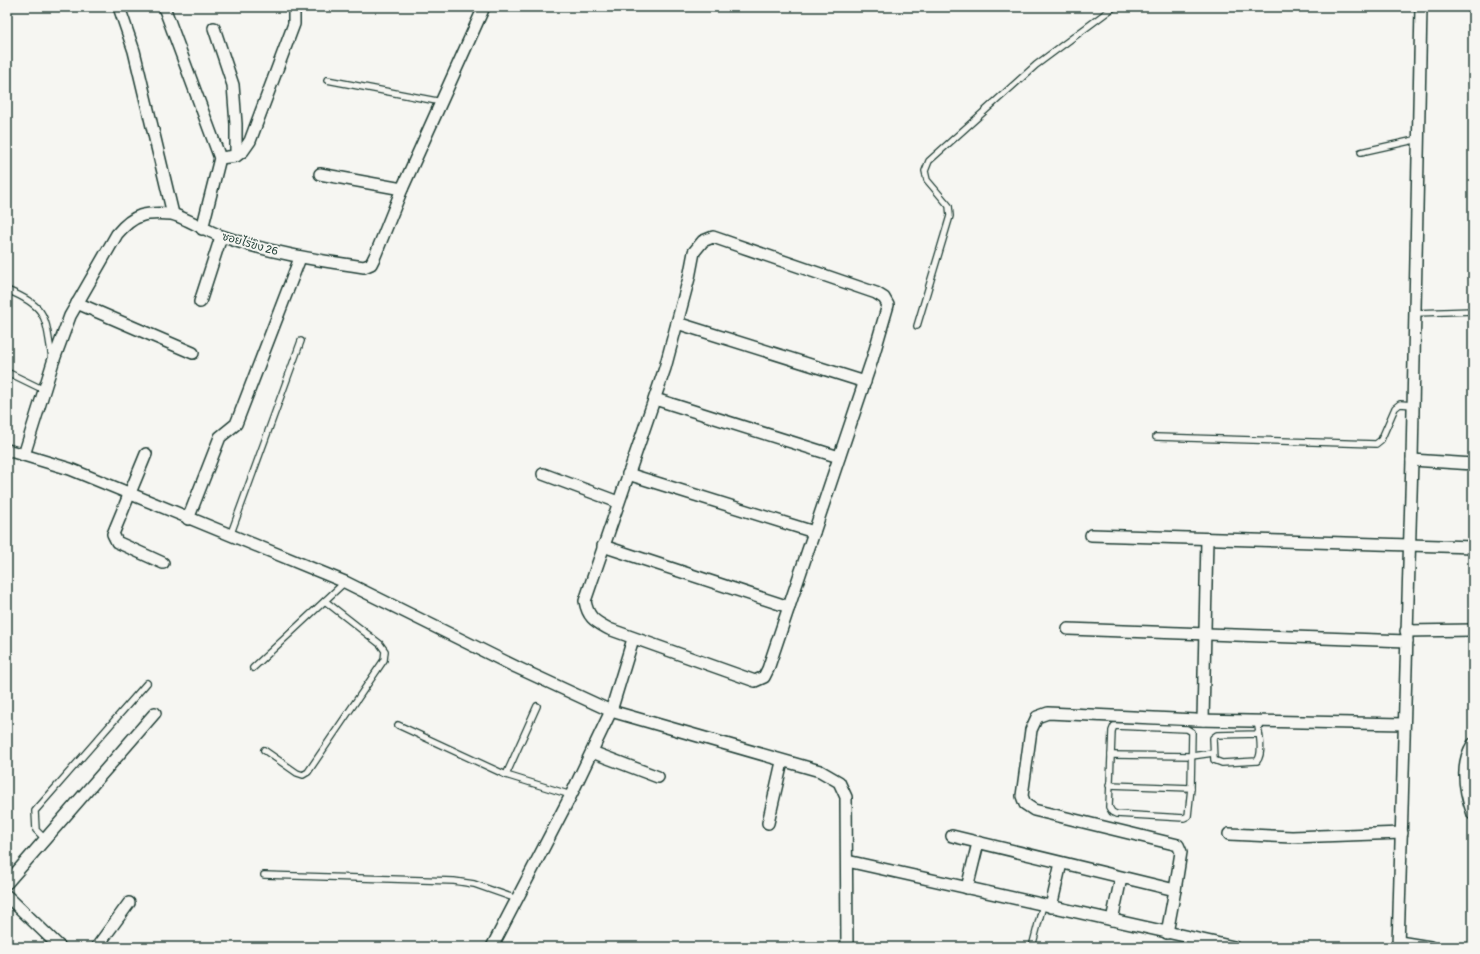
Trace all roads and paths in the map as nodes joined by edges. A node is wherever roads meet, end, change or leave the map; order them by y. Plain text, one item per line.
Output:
1 (119, 7) edge
2 (164, 7) edge
3 (292, 7) edge
4 (484, 7) edge
5 (1114, 7) edge
6 (1421, 7) edge
7 (214, 28) dead end
8 (327, 80) dead end
9 (442, 102) junction
10 (1419, 139) junction
11 (1361, 152) dead end
12 (236, 156) junction
13 (220, 158) junction
14 (320, 174) dead end
15 (402, 189) junction
16 (173, 214) junction
17 (202, 229) junction
18 (221, 236) junction
19 (300, 258) junction
20 (7, 290) edge
21 (200, 302) dead end
22 (77, 303) junction
23 (1473, 311) edge
24 (1415, 313) junction
25 (677, 323) junction
26 (918, 326) dead end
27 (301, 341) dead end
28 (193, 353) dead end
29 (53, 362) junction
30 (7, 372) edge
31 (864, 382) junction
32 (44, 390) junction
33 (655, 399) junction
34 (1413, 405) junction
35 (1156, 437) dead end
36 (7, 450) edge
37 (146, 454) dead end
38 (24, 455) junction
39 (839, 457) junction
40 (1412, 460) junction
41 (1473, 464) edge
42 (543, 474) dead end
43 (628, 474) junction
44 (130, 495) junction
45 (618, 502) junction
46 (188, 519) junction
47 (814, 532) junction
48 (1091, 535) dead end
49 (230, 536) junction
50 (1207, 539) junction
51 (603, 546) junction
52 (1409, 546) junction
53 (1473, 547) edge
54 (164, 563) dead end
55 (345, 582) junction
56 (325, 601) junction
57 (789, 607) junction
58 (1068, 629) dead end
59 (1473, 630) edge
60 (1206, 634) junction
61 (1407, 636) junction
62 (633, 638) junction
63 (253, 668) dead end
64 (147, 683) dead end
65 (537, 706) dead end
66 (611, 711) junction
67 (155, 713) dead end
68 (1203, 720) junction
69 (1257, 721) junction
70 (1404, 724) junction
71 (398, 725) dead end
72 (1259, 734) junction
73 (1473, 744) edge
74 (264, 750) dead end
75 (592, 752) junction
76 (1214, 753) junction
77 (1111, 755) junction
78 (1192, 756) junction
79 (782, 762) junction
80 (506, 774) junction
81 (658, 777) dead end
82 (1109, 785) junction
83 (1191, 788) junction
84 (571, 795) junction
85 (1473, 814) edge
86 (768, 823) dead end
87 (1402, 833) junction
88 (1229, 834) dead end
89 (952, 836) dead end
90 (45, 839) junction
91 (978, 843) junction
92 (846, 862) junction
93 (1061, 863) junction
94 (264, 875) dead end
95 (1121, 878) junction
96 (7, 883) edge
97 (967, 888) junction
98 (1175, 890) junction
99 (7, 896) edge
100 (516, 898) junction
101 (129, 904) dead end
102 (1047, 906) junction
103 (1112, 920) junction
104 (1168, 933) junction
105 (1399, 945) edge
106 (57, 947) edge
107 (97, 947) edge
108 (492, 947) edge
109 (847, 947) edge
110 (1032, 947) edge
111 (1234, 947) edge
112 (1430, 947) edge

1 - 16 street
2 - 13 street
3 - 12 street
4 - 9 street, ซอยไร่ขิง 26
5 - 26 lane
6 - 10 street
7 - 12 street
8 - 9 lane
9 - 15 street, ซอยไร่ขิง 26
10 - 11 lane
10 - 24 street
12 - 13 street
13 - 17 street
14 - 15 street
15 - 19 street, ซอยไร่ขิง 26
16 - 17 street, ซอยไร่ขิง 26
16 - 22 street, ซอยไร่ขิง 26
17 - 18 street, ซอยไร่ขิง 26
18 - 19 street, ซอยไร่ขิง 26
18 - 21 street
19 - 46 street
20 - 29 lane
22 - 28 street
22 - 29 street, ซอยไร่ขิง 26
23 - 24 lane
24 - 34 street
25 - 31 street
25 - 31 street
25 - 33 street
27 - 49 lane
29 - 32 street, ซอยไร่ขิง 26
30 - 32 lane
31 - 39 street
32 - 38 street, ซอยไร่ขิง 26
33 - 39 street
33 - 43 street
34 - 35 lane
34 - 40 street
36 - 38 street
37 - 44 street
38 - 44 street
39 - 47 street
40 - 41 street
40 - 52 street
42 - 45 street
43 - 45 street
43 - 47 street
44 - 46 street
44 - 54 street
45 - 51 street
46 - 49 street
47 - 57 street
48 - 50 street
49 - 55 street
50 - 52 street
50 - 60 street
51 - 57 street
51 - 62 street
52 - 53 street
52 - 61 street
55 - 56 lane
55 - 66 street
56 - 63 lane
56 - 74 lane
57 - 62 street
58 - 60 street
59 - 61 street
60 - 61 street
60 - 68 street
61 - 70 street
62 - 66 street
64 - 90 lane
65 - 80 lane
66 - 75 street
66 - 79 street
67 - 90 street
68 - 69 street
68 - 98 street
69 - 70 street
69 - 72 lane
70 - 87 street
71 - 80 lane
72 - 76 lane
72 - 76 lane
73 - 85 street
75 - 81 street
75 - 84 street
76 - 78 lane
77 - 78 lane
77 - 78 lane
77 - 82 lane
78 - 83 lane
79 - 86 street
79 - 92 street
80 - 84 lane
82 - 83 lane
82 - 83 lane
84 - 100 street
87 - 88 street
87 - 105 street
89 - 91 street
90 - 96 street
91 - 93 street
91 - 97 street
92 - 97 street
92 - 109 street
93 - 95 street
93 - 102 street
94 - 100 lane
95 - 98 street
95 - 103 street
97 - 102 street
98 - 104 street
99 - 106 street
100 - 108 street
101 - 107 street
102 - 103 street
102 - 110 lane
103 - 104 street
104 - 111 street
105 - 112 street

